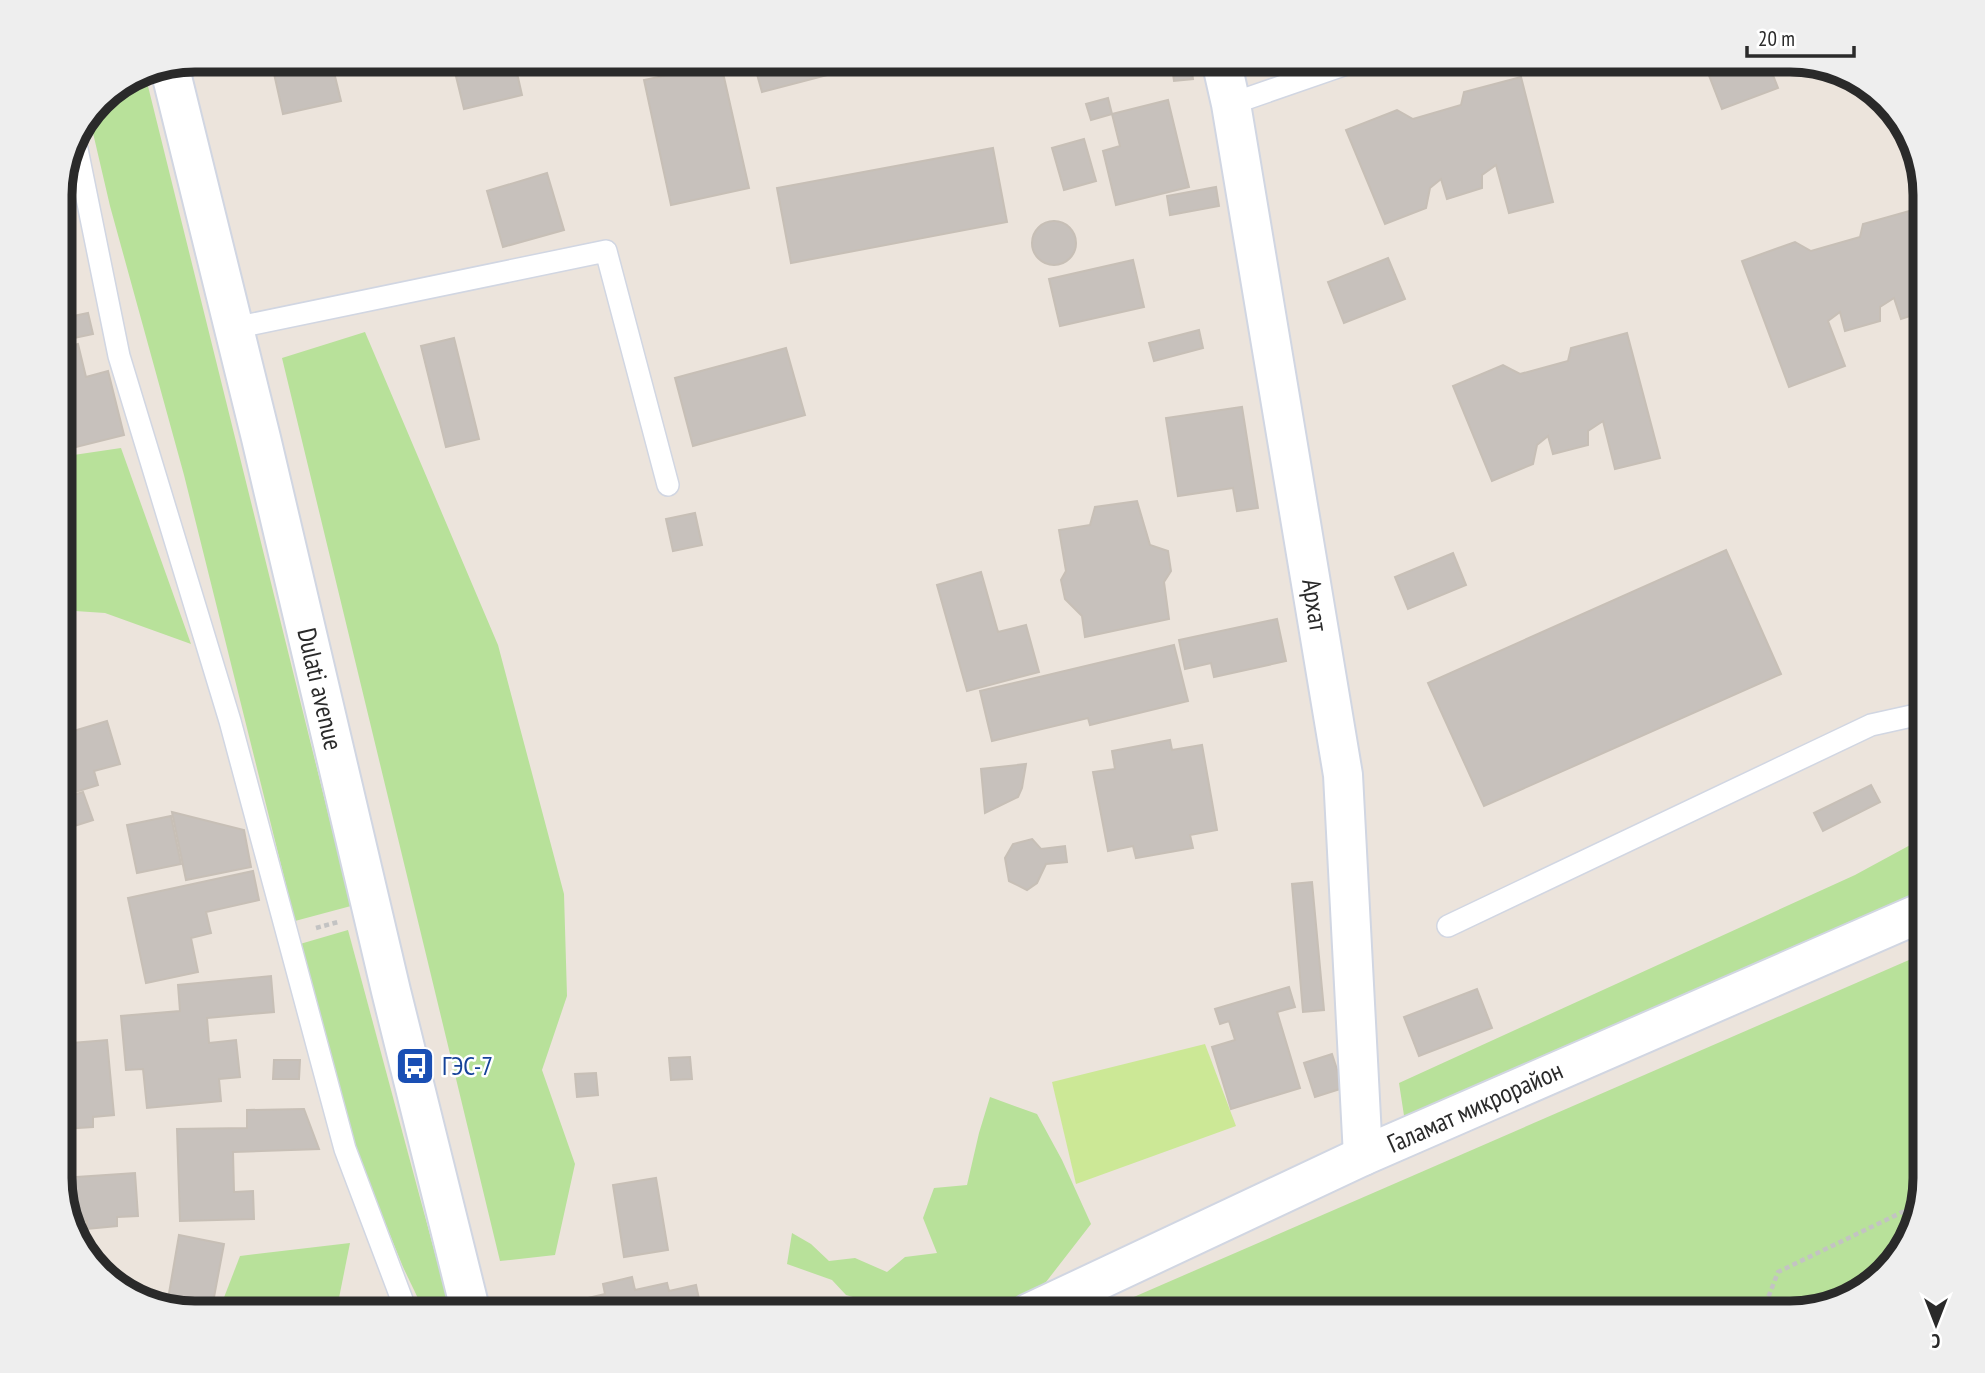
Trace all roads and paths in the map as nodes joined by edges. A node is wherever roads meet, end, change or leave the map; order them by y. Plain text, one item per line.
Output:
1 (1224, 72) edge
2 (1323, 72) edge
3 (171, 74) edge
4 (1231, 104) junction
5 (78, 158) edge
6 (234, 328) junction
7 (668, 485) dead end
8 (1913, 716) edge
9 (372, 911) junction
10 (1913, 917) edge
11 (1448, 926) dead end
12 (288, 936) junction
13 (1363, 1156) junction
14 (1909, 1209) edge
15 (402, 1301) edge
16 (468, 1301) edge
17 (1056, 1301) edge
18 (1769, 1301) edge

1 - 4 street, Архат
2 - 4 lane
3 - 6 street, Dulati avenue
4 - 13 street, Архат
5 - 12 lane
6 - 7 lane
6 - 9 street, Dulati avenue
8 - 11 lane
9 - 12 path
9 - 16 street, Dulati avenue
10 - 13 street, Галамат микрорайон
12 - 15 lane
13 - 17 street, Галамат микрорайон
14 - 18 path

